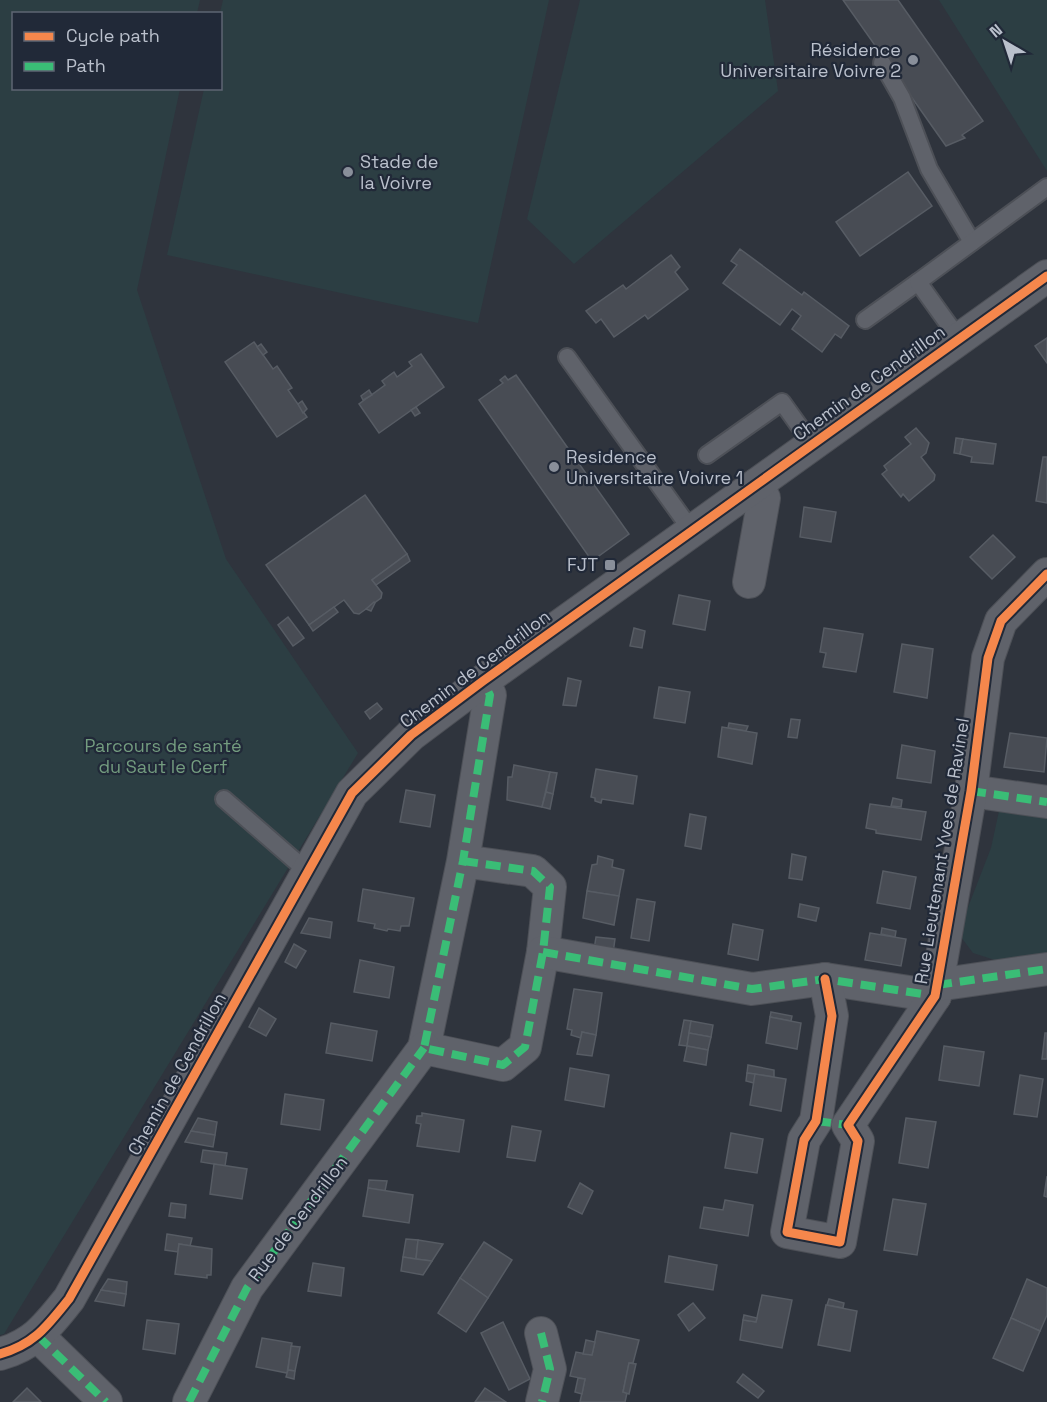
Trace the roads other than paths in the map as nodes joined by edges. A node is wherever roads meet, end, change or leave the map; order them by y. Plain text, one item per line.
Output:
1 (882, 63) dead end
2 (1047, 187) edge
3 (972, 242) junction
4 (1047, 276) edge
5 (918, 282) junction
6 (866, 320) dead end
7 (959, 339) junction
8 (567, 357) dead end
9 (812, 444) junction
10 (707, 455) dead end
11 (756, 485) junction
12 (692, 531) junction
13 (1047, 574) edge
14 (749, 582) dead end
15 (483, 681) junction
16 (971, 791) junction
17 (224, 799) dead end
18 (1047, 802) edge
19 (463, 861) junction
20 (308, 872) junction
21 (543, 952) junction
22 (1047, 969) edge
23 (825, 979) junction
24 (936, 990) junction
25 (424, 1048) junction
26 (816, 1120) junction
27 (848, 1125) junction
28 (541, 1333) dead end
29 (38, 1336) junction
30 (0, 1354) edge
31 (106, 1402) edge
32 (189, 1402) edge
33 (542, 1402) edge

1 - 3 lane
2 - 3 lane
3 - 5 lane
4 - 7 street, Chemin de Cendrillon
5 - 6 lane
5 - 7 lane
7 - 9 street, Chemin de Cendrillon
8 - 12 lane
9 - 10 lane
9 - 11 street, Chemin de Cendrillon
11 - 12 street, Chemin de Cendrillon
11 - 14 street
12 - 15 street, Chemin de Cendrillon
13 - 16 street, Rue Lieutenant Yves de Ravinel
15 - 19 street, Rue de Cendrillon
15 - 20 street, Chemin de Cendrillon
16 - 18 street
16 - 24 street, Rue Lieutenant Yves de Ravinel
17 - 20 lane
19 - 21 street
19 - 25 street, Rue de Cendrillon
20 - 29 street, Chemin de Cendrillon
21 - 23 street, Rue Lieutenant Yves de Ravinel
21 - 25 street
22 - 24 street
23 - 24 street, Rue Lieutenant Yves de Ravinel
23 - 26 street
24 - 27 street, Rue Lieutenant Yves de Ravinel
25 - 32 street, Rue de Cendrillon
26 - 27 street
26 - 27 street
28 - 33 street
29 - 30 street
29 - 31 street

